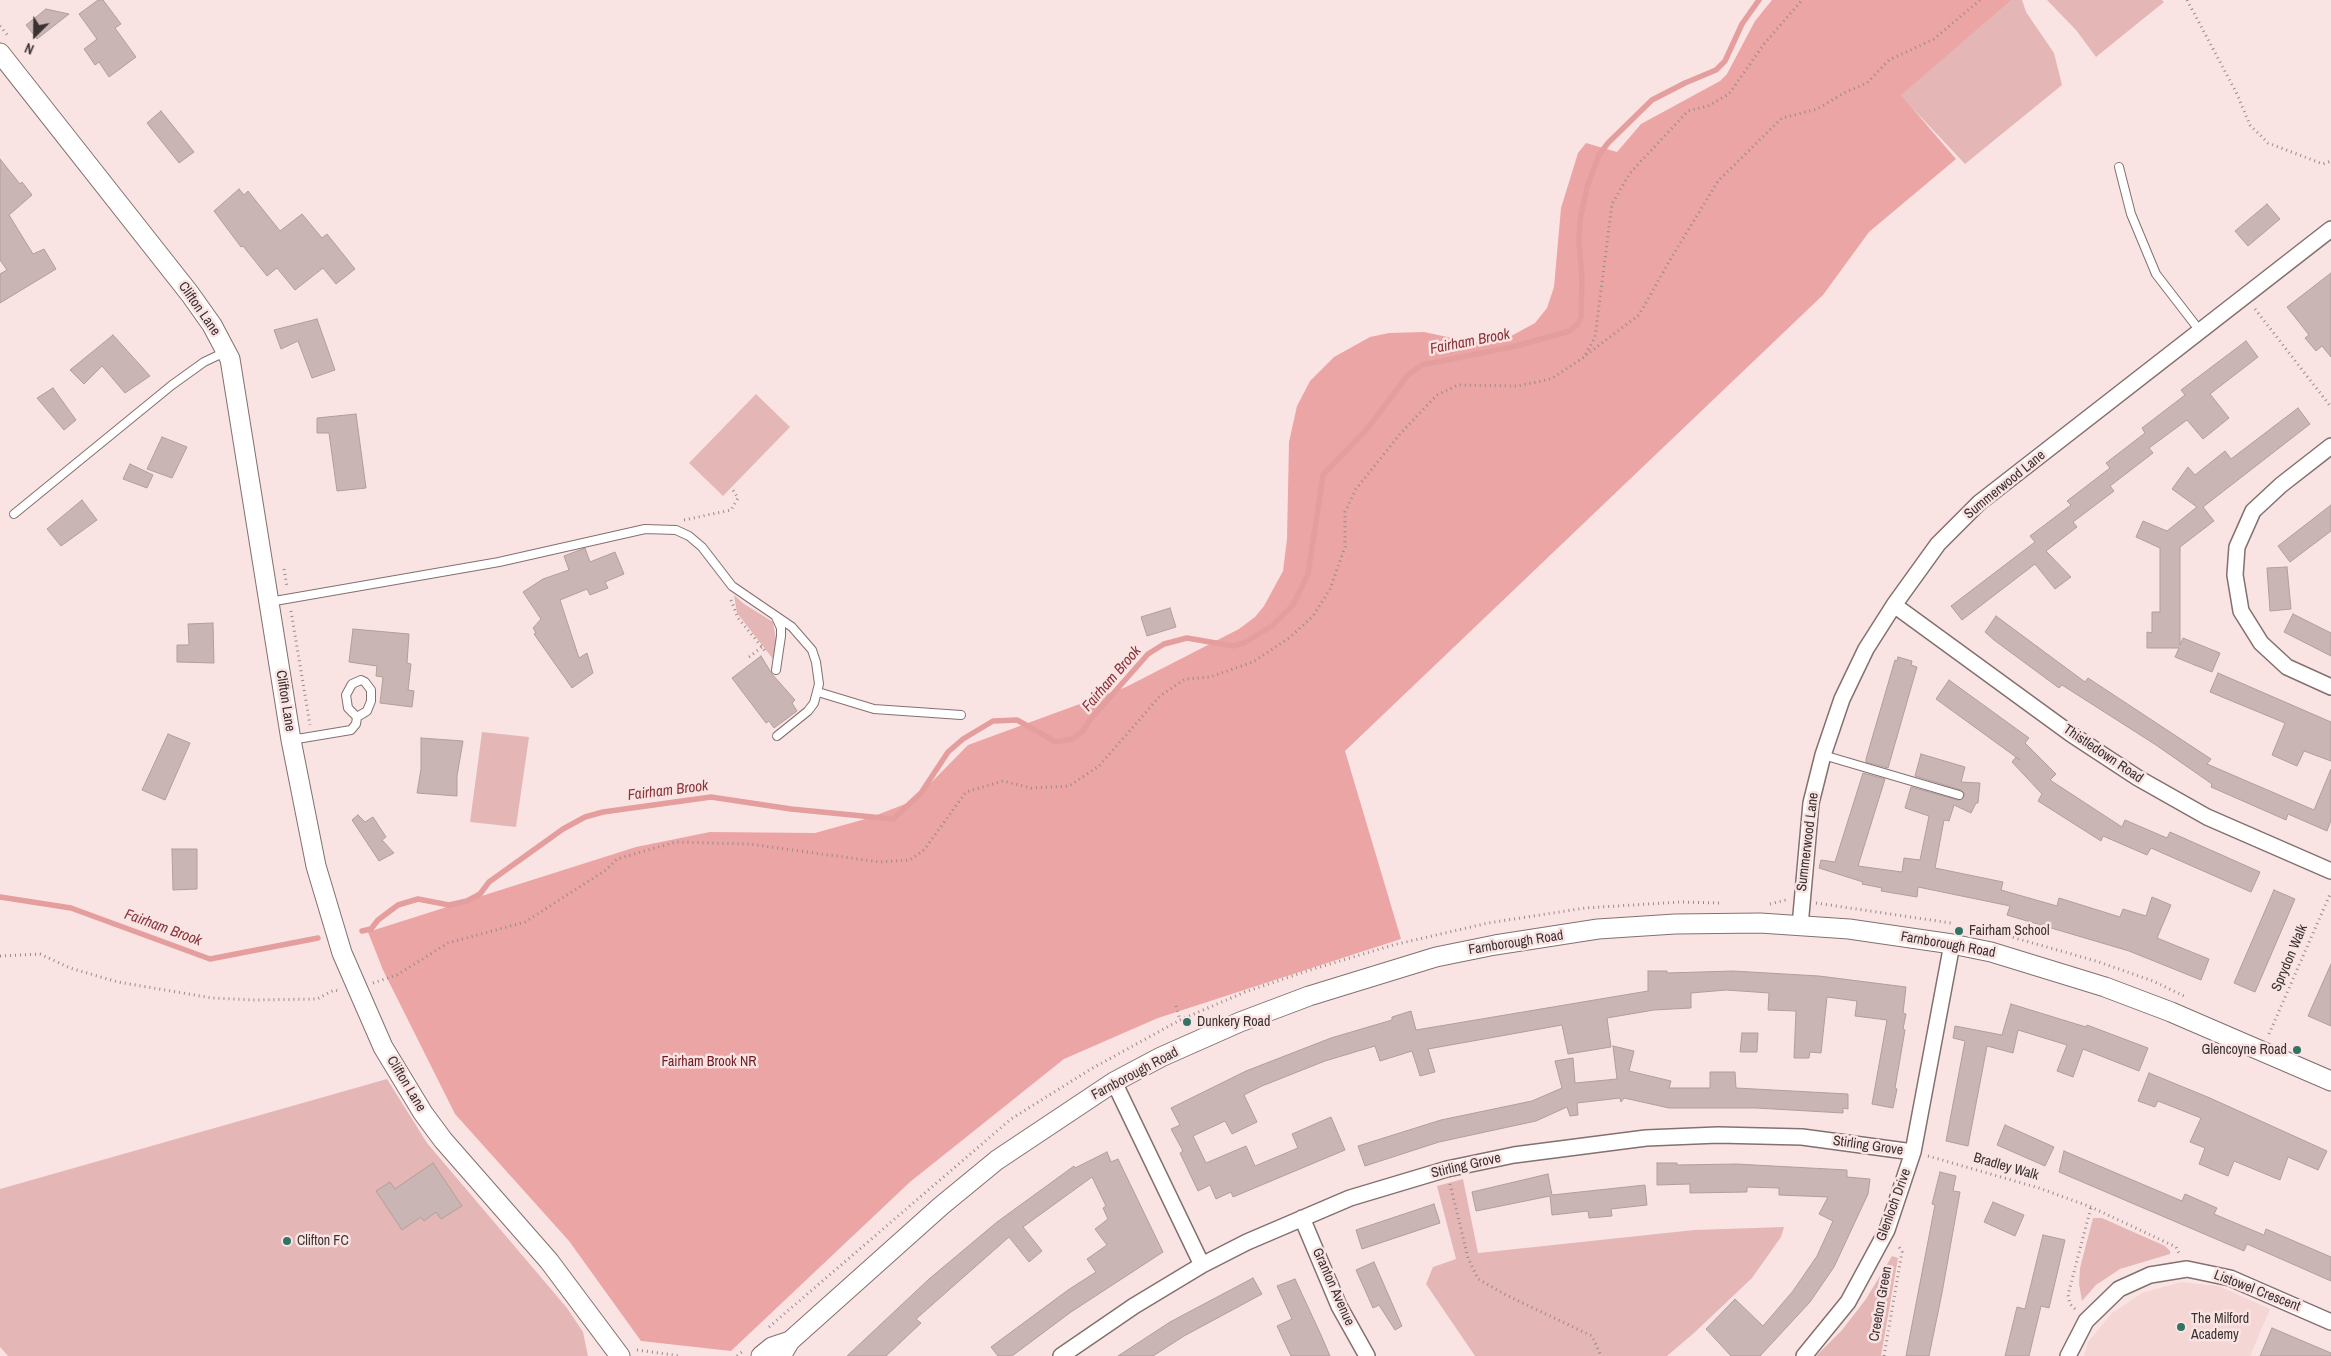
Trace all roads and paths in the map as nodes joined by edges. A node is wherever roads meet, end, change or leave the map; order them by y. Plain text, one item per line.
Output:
1 (1802, 0) edge
2 (1980, 0) edge
3 (2187, 0) edge
4 (0, 54) edge
5 (2331, 161) edge
6 (2119, 167) dead end
7 (2331, 229) edge
8 (2245, 296) junction
9 (2200, 331) junction
10 (226, 351) junction
11 (1584, 357) junction
12 (2331, 407) edge
13 (2331, 446) edge
14 (731, 487) dead end
15 (14, 514) dead end
16 (676, 530) junction
17 (726, 579) junction
18 (269, 602) junction
19 (1894, 605) junction
20 (775, 615) junction
21 (762, 647) junction
22 (749, 657) dead end
23 (776, 668) joint
24 (2331, 687) edge
25 (818, 692) junction
26 (961, 715) dead end
27 (357, 717) junction
28 (777, 736) dead end
29 (291, 740) junction
30 (1823, 755) junction
31 (1958, 795) dead end
32 (2331, 871) edge
33 (2331, 892) edge
34 (1788, 900) dead end
35 (1723, 903) dead end
36 (1793, 926) junction
37 (1952, 944) junction
38 (0, 956) edge
39 (371, 976) dead end
40 (375, 982) junction
41 (350, 990) junction
42 (378, 991) dead end
43 (1176, 1006) dead end
44 (1180, 1020) junction
45 (2269, 1034) dead end
46 (2331, 1081) edge
47 (1114, 1082) junction
48 (1913, 1152) junction
49 (1447, 1169) junction
50 (2091, 1208) junction
51 (1302, 1218) junction
52 (1888, 1230) junction
53 (1202, 1265) junction
54 (2187, 1269) junction
55 (2086, 1321) junction
56 (2331, 1322) edge
57 (767, 1329) dead end
58 (609, 1347) edge
59 (786, 1348) edge
60 (638, 1351) dead end
61 (753, 1352) edge
62 (620, 1356) edge
63 (681, 1356) edge
64 (737, 1356) edge
65 (1061, 1356) edge
66 (1367, 1356) edge
67 (1601, 1356) edge
68 (1804, 1356) edge
69 (1884, 1356) edge
70 (2068, 1356) edge

1 - 11 path
2 - 11 path
3 - 5 path
4 - 10 street, Clifton Lane
6 - 9 lane
7 - 8 street, Summerwood Lane
8 - 9 street, Summerwood Lane
8 - 12 path
9 - 19 street, Summerwood Lane
10 - 15 lane
10 - 18 street, Clifton Lane
11 - 40 path
13 - 24 street
14 - 16 path
16 - 17 lane
16 - 18 lane
17 - 20 lane
17 - 21 path
18 - 29 street, Clifton Lane
19 - 30 street, Summerwood Lane
19 - 32 street, Thistledown Road
20 - 23 lane
20 - 25 lane
21 - 22 path
21 - 23 path
25 - 26 lane
25 - 28 lane
27 - 27 lane
27 - 29 lane
29 - 41 street, Clifton Lane
30 - 31 lane
30 - 36 street, Summerwood Lane
33 - 45 path, Sprydon Walk
34 - 36 path
35 - 44 path
36 - 37 street, Farnborough Road
36 - 47 street, Farnborough Road
37 - 46 street, Farnborough Road
37 - 48 street, Glenloch Drive
38 - 41 path
39 - 40 path
40 - 41 path
40 - 42 path
41 - 58 street, Clifton Lane
43 - 44 path
44 - 57 path
47 - 53 street
47 - 59 street, Farnborough Road
48 - 49 street, Stirling Grove
48 - 50 path, Bradley Walk
48 - 52 street, Glenloch Drive
49 - 51 street, Stirling Grove
49 - 67 path
50 - 54 path, Bradley Walk
50 - 55 path
51 - 53 street, Stirling Grove
51 - 66 street, Granton Avenue
52 - 68 street, Glenloch Drive
52 - 69 path, Creeton Green
53 - 65 street, Stirling Grove
54 - 55 street, Listowel Crescent
54 - 56 street, Listowel Crescent
55 - 70 street, Listowel Crescent
58 - 62 street, Clifton Lane
59 - 61 street, Farnborough Road
60 - 63 path
61 - 64 path

